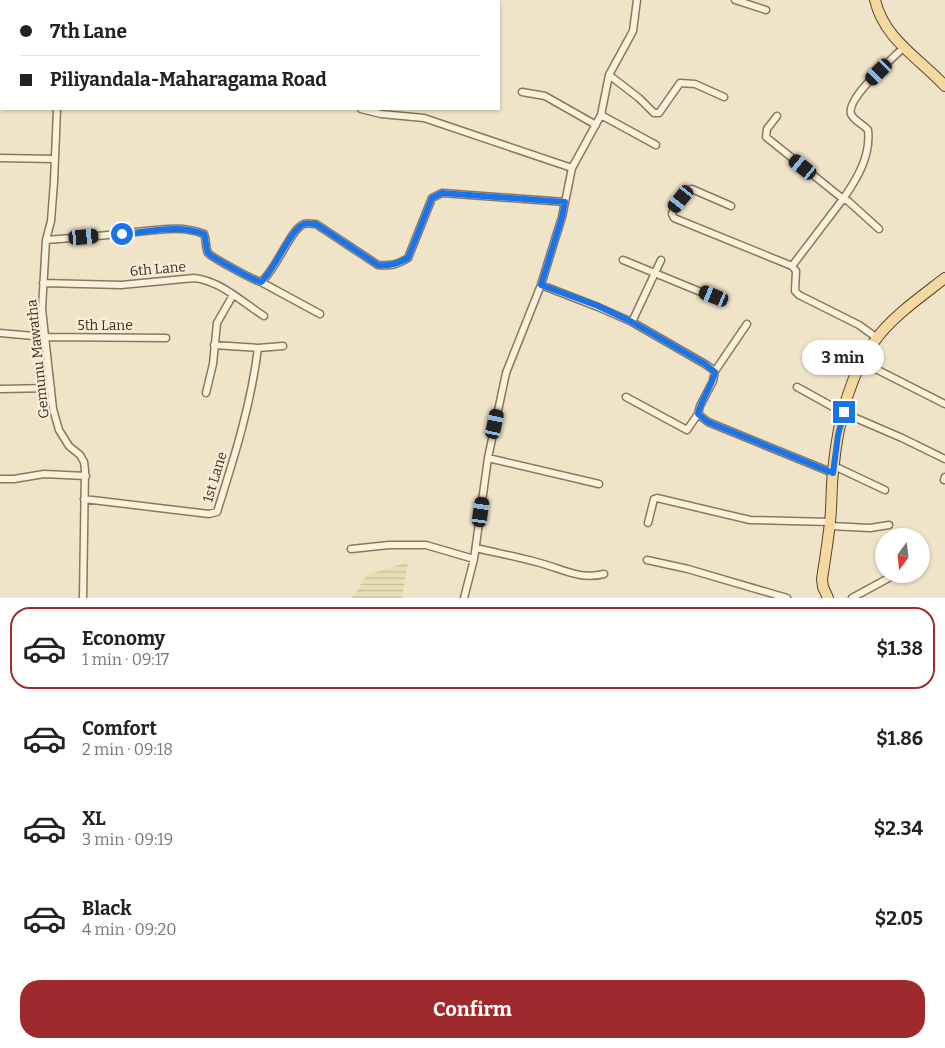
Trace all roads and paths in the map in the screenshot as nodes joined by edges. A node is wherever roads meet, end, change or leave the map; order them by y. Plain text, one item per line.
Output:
1 (636, 0) edge
2 (735, 0) edge
3 (874, 0) edge
4 (766, 10) dead end
5 (903, 48) junction
6 (609, 75) junction
7 (944, 83) edge
8 (522, 92) dead end
9 (724, 96) dead end
10 (57, 110) edge
11 (365, 110) edge
12 (601, 115) junction
13 (777, 116) dead end
14 (596, 125) junction
15 (656, 145) dead end
16 (0, 158) edge
17 (55, 159) junction
18 (572, 168) junction
19 (843, 199) junction
20 (565, 202) junction
21 (731, 206) dead end
22 (879, 229) dead end
23 (46, 240) junction
24 (623, 260) dead end
25 (661, 260) dead end
26 (792, 266) junction
27 (655, 272) junction
28 (945, 278) edge
29 (261, 282) junction
30 (43, 283) junction
31 (541, 285) junction
32 (233, 295) junction
33 (714, 296) dead end
34 (320, 314) dead end
35 (264, 316) dead end
36 (632, 322) junction
37 (747, 324) dead end
38 (0, 333) edge
39 (45, 338) junction
40 (166, 338) dead end
41 (877, 338) junction
42 (214, 345) junction
43 (283, 346) dead end
44 (258, 348) junction
45 (862, 362) junction
46 (715, 372) junction
47 (797, 387) dead end
48 (51, 388) junction
49 (0, 389) edge
50 (206, 393) dead end
51 (626, 397) dead end
52 (945, 404) edge
53 (844, 412) junction
54 (698, 414) junction
55 (488, 458) junction
56 (945, 460) edge
57 (833, 469) junction
58 (86, 476) junction
59 (0, 480) edge
60 (599, 484) dead end
61 (885, 490) dead end
62 (84, 499) junction
63 (648, 524) dead end
64 (830, 524) junction
65 (889, 525) dead end
66 (476, 548) junction
67 (351, 549) dead end
68 (474, 559) junction
69 (647, 560) dead end
70 (604, 574) dead end
71 (880, 583) edge
72 (826, 597) edge
73 (83, 598) edge
74 (464, 598) edge
75 (787, 598) edge
76 (852, 598) edge

1 - 6 street
2 - 4 street
3 - 5 main road
5 - 7 main road
5 - 19 street
6 - 9 street
6 - 12 street
8 - 14 street
10 - 17 street, Gemunu Mawatha
11 - 18 street
12 - 14 street
12 - 15 street
13 - 19 street
14 - 18 street
16 - 17 street
17 - 23 street, Gemunu Mawatha
18 - 20 street
19 - 22 street
19 - 26 street
20 - 29 street
20 - 31 street
21 - 26 street
23 - 29 street
23 - 30 street, Gemunu Mawatha
24 - 27 street
25 - 27 street
26 - 41 street
27 - 33 street
27 - 36 street
28 - 41 main road
29 - 34 street
30 - 32 street, 6th Lane
30 - 39 street, Gemunu Mawatha
31 - 36 street
31 - 55 street
32 - 35 street, 6th Lane
32 - 42 street
36 - 46 street
37 - 46 street
38 - 39 street, 5th Lane
39 - 40 street, 5th Lane
39 - 48 street, Gemunu Mawatha
41 - 45 main road
42 - 44 street
42 - 50 street
43 - 44 street
44 - 62 street, 1st Lane
45 - 52 street
45 - 53 main road
46 - 54 street
47 - 53 street
48 - 49 street
48 - 58 street, Gemunu Mawatha
51 - 54 street
53 - 56 street
53 - 57 main road
54 - 57 street
55 - 60 street
55 - 66 street
57 - 61 street
57 - 64 main road
58 - 59 street
58 - 62 street, Gemunu Mawatha
62 - 73 street, Gemunu Mawatha
63 - 64 street
64 - 65 street
64 - 72 main road
66 - 68 street
66 - 70 street
67 - 68 street
68 - 74 street
69 - 75 street
71 - 76 street

